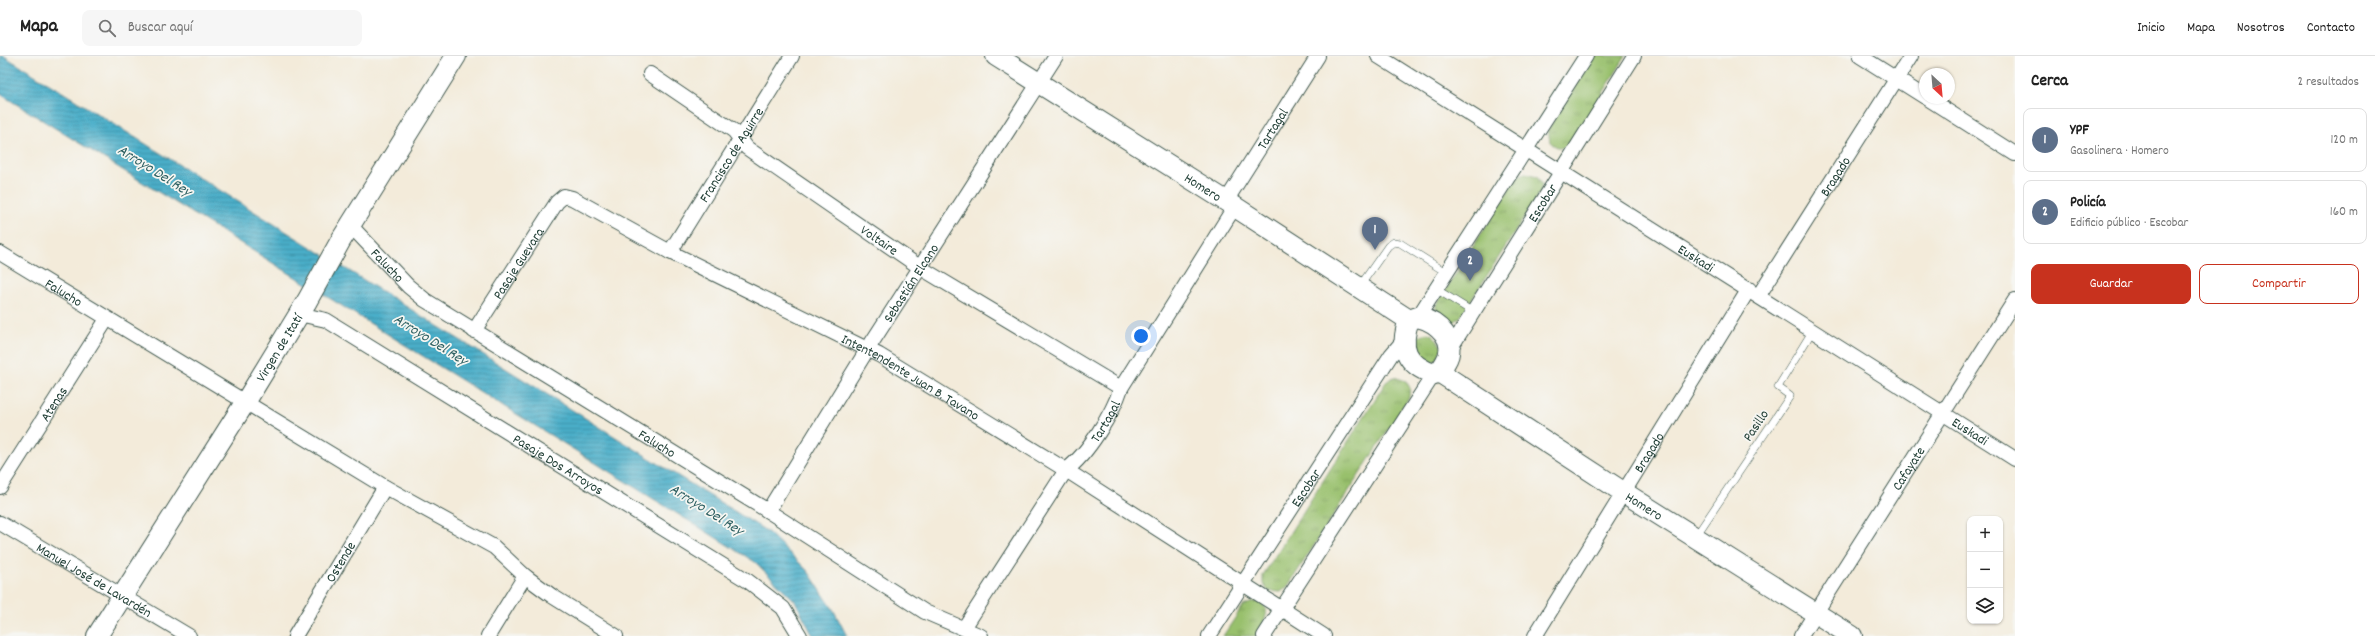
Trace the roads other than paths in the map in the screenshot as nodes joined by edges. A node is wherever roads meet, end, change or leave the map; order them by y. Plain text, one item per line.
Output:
1 (456, 56) edge
2 (792, 56) edge
3 (996, 56) edge
4 (1056, 56) edge
5 (1318, 56) edge
6 (1378, 56) edge
7 (1586, 56) edge
8 (1634, 56) edge
9 (1860, 56) edge
10 (1910, 56) edge
11 (650, 74) dead end
12 (1897, 79) junction
13 (1039, 83) junction
14 (1919, 93) edge
15 (1937, 104) edge
16 (740, 140) junction
17 (1527, 149) junction
18 (2015, 154) edge
19 (1562, 172) junction
20 (564, 196) joint
21 (1231, 204) junction
22 (345, 233) junction
23 (670, 252) junction
24 (0, 253) edge
25 (921, 268) junction
26 (1447, 273) junction
27 (1359, 288) junction
28 (1436, 289) junction
29 (1754, 292) junction
30 (2015, 300) edge
31 (303, 308) junction
32 (1473, 312) junction
33 (1413, 318) junction
34 (107, 319) junction
35 (1812, 330) junction
36 (474, 331) junction
37 (1403, 341) junction
38 (1450, 349) junction
39 (867, 350) junction
40 (1437, 373) junction
41 (1121, 388) junction
42 (246, 401) junction
43 (1942, 414) junction
44 (2015, 459) edge
45 (1066, 470) junction
46 (0, 487) edge
47 (385, 487) junction
48 (1624, 492) junction
49 (768, 511) junction
50 (0, 523) edge
51 (1696, 537) junction
52 (525, 576) junction
53 (1243, 583) junction
54 (122, 595) junction
55 (1282, 610) junction
56 (1816, 613) junction
57 (964, 628) junction
58 (97, 636) edge
59 (189, 636) edge
60 (294, 636) edge
61 (488, 636) edge
62 (616, 636) edge
63 (800, 636) edge
64 (981, 636) edge
65 (1210, 636) edge
66 (1264, 636) edge
67 (1324, 636) edge
68 (1535, 636) edge
69 (1801, 636) edge
70 (1852, 636) edge

1 - 22 street, Virgen de Itatí
2 - 16 street, Francisco de Aguirre
3 - 13 street, Homero
4 - 13 street, Sebastián Elcano
5 - 21 street, Tartagal
6 - 17 street, Euskadi
7 - 17 street
8 - 19 street, Escobar
9 - 12 street
10 - 12 street, Bragado
11 - 16 street, Voltaire
12 - 14 street
12 - 29 street, Bragado
13 - 21 street, Homero
13 - 25 street, Sebastián Elcano
15 - 18 street
16 - 23 street, Francisco de Aguirre
16 - 25 street, Voltaire
17 - 19 street, Euskadi
17 - 26 street
19 - 29 street, Euskadi
19 - 32 street, Escobar
20 - 23 street, Intentendente Juan B. Tavano
20 - 36 street, Pasaje Guevara
21 - 27 street, Homero
21 - 41 street, Tartagal
22 - 31 street, Virgen de Itatí
22 - 36 street, Falucho
23 - 39 street, Intentendente Juan B. Tavano
24 - 34 street, Falucho
25 - 39 street, Sebastián Elcano
25 - 41 street, Voltaire
26 - 27 lane
26 - 28 street
27 - 33 street, Homero
28 - 32 lane
28 - 33 street
29 - 35 street, Euskadi
29 - 48 street, Bragado
30 - 43 street, Cafayate
31 - 42 street, Virgen de Itatí
31 - 63 street, Pasaje Dos Arroyos
32 - 38 street, Escobar
33 - 37 street
33 - 38 street
34 - 42 street, Falucho
34 - 46 street, Atenas
35 - 43 street, Euskadi
35 - 51 lane, Pasillo
36 - 49 street, Falucho
37 - 40 street
37 - 53 street, Escobar
38 - 40 street
39 - 45 street, Intentendente Juan B. Tavano
39 - 49 street, Sebastián Elcano
40 - 48 street, Homero
40 - 55 street
41 - 45 street, Tartagal
42 - 47 street, Falucho
42 - 54 street, Virgen de Itatí
43 - 44 street, Euskadi
43 - 56 street, Cafayate
45 - 53 street, Intentendente Juan B. Tavano
45 - 57 street, Tartagal
47 - 52 street, Falucho
47 - 60 street, Ostende
48 - 51 street, Homero
48 - 68 street, Bragado
49 - 57 street, Falucho
50 - 54 street, Manuel José de Lavardén
51 - 56 street, Homero
52 - 61 street
52 - 62 street, Falucho
53 - 55 street, Intentendente Juan B. Tavano
53 - 65 street, Escobar
54 - 58 street, Virgen de Itatí
54 - 59 street, Manuel José de Lavardén
55 - 66 street
55 - 67 street, Intentendente Juan B. Tavano
56 - 69 street, Cafayate
56 - 70 street, Homero
57 - 64 street, Falucho

